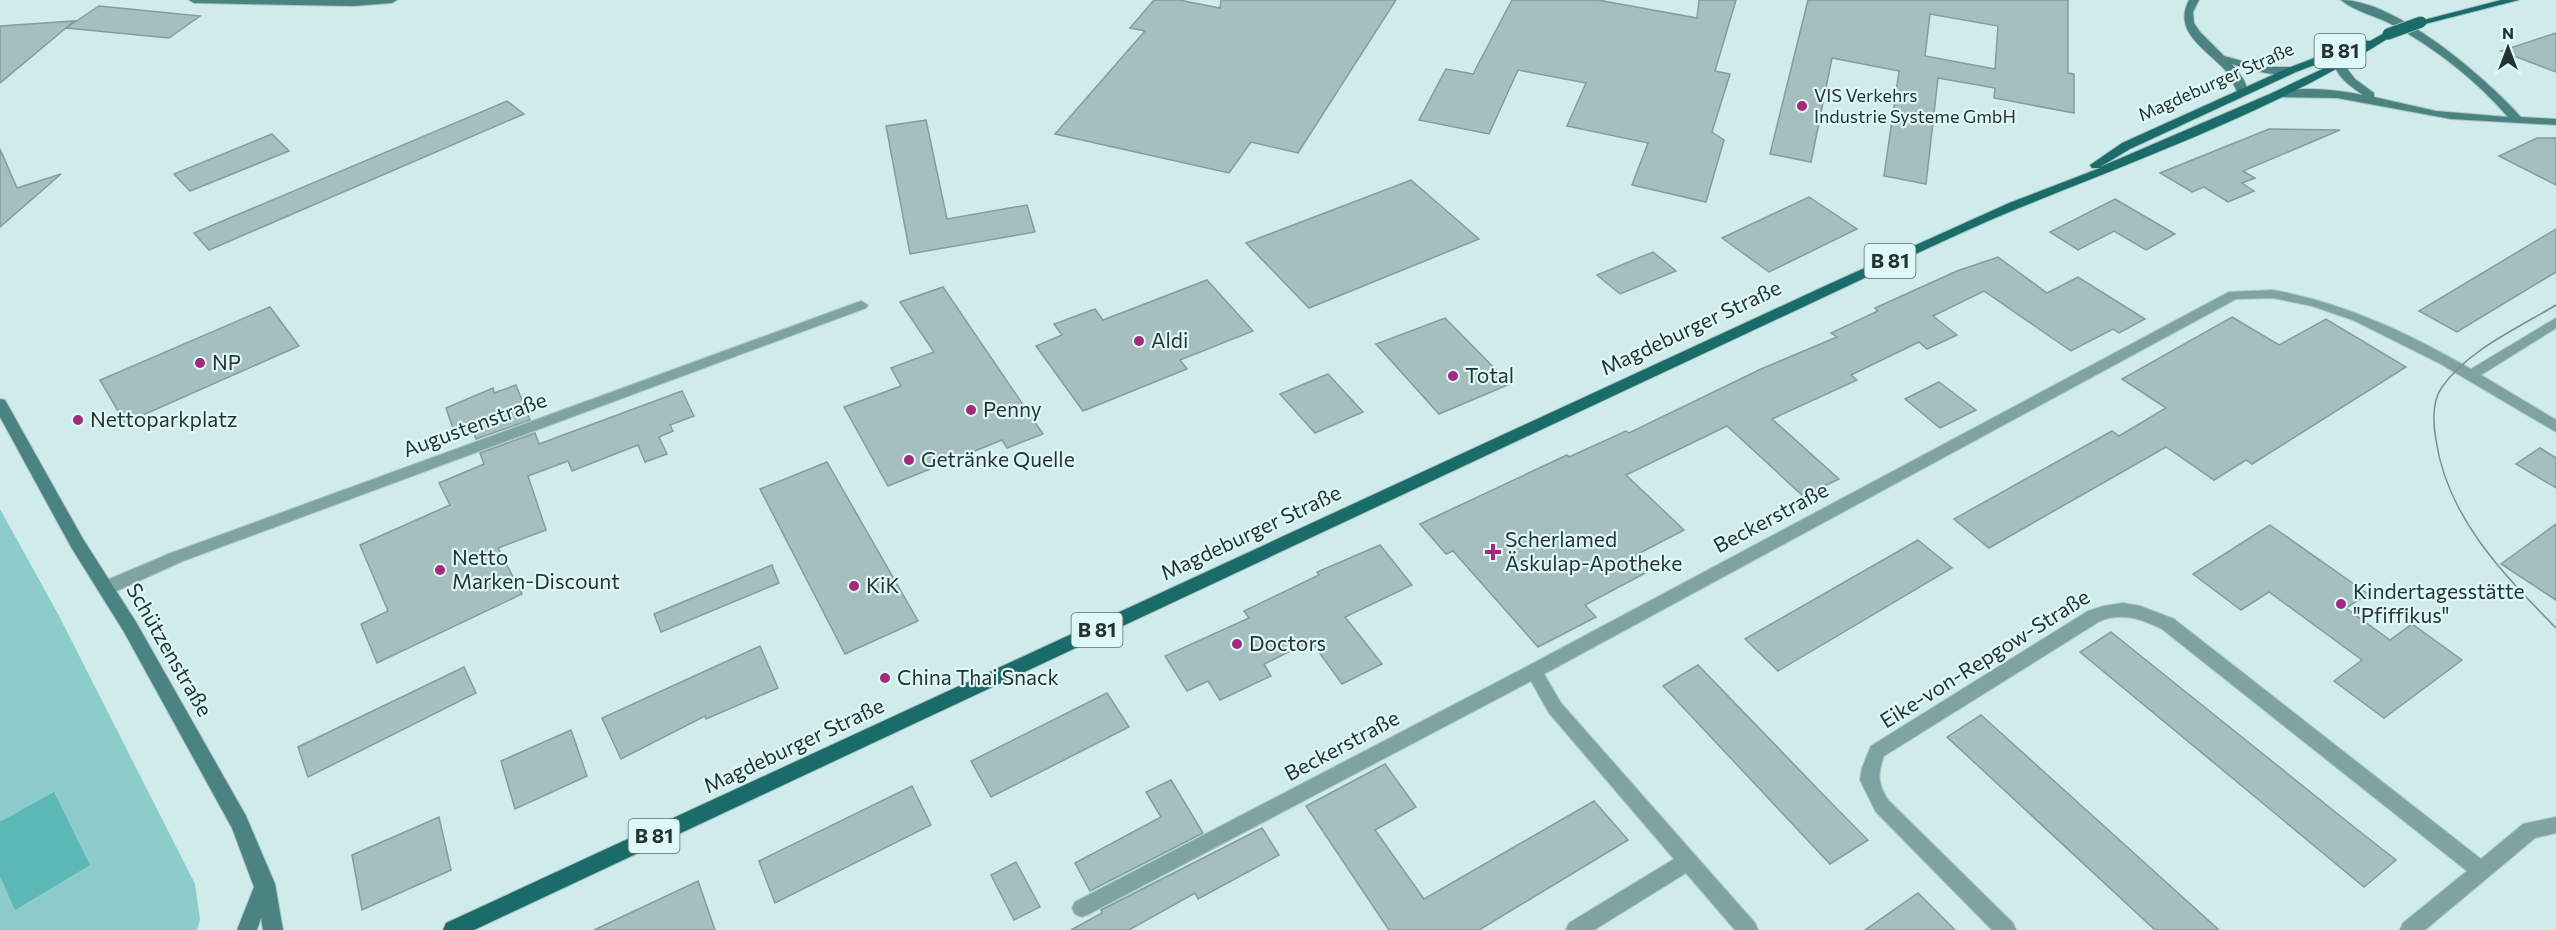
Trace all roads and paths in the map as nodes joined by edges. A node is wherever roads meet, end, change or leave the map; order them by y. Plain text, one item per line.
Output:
1 (194, 0) edge
2 (392, 0) edge
3 (2194, 0) edge
4 (2346, 0) edge
5 (2514, 0) edge
6 (2388, 34) junction
7 (2220, 57) junction
8 (2339, 65) junction
9 (2292, 70) junction
10 (2243, 93) junction
11 (2276, 95) junction
12 (2381, 101) junction
13 (2517, 120) junction
14 (2556, 122) edge
15 (2068, 182) junction
16 (861, 305) dead end
17 (2556, 321) edge
18 (2464, 373) junction
19 (0, 404) edge
20 (2556, 427) edge
21 (106, 588) junction
22 (1534, 671) junction
23 (2556, 825) edge
24 (1688, 861) junction
25 (2481, 870) junction
26 (265, 884) junction
27 (1082, 908) dead end
28 (247, 930) edge
29 (273, 930) edge
30 (453, 930) edge
31 (1576, 930) edge
32 (1748, 930) edge
33 (2006, 930) edge
34 (2410, 930) edge

1 - 2 street
3 - 7 street
4 - 13 street
5 - 6 main road, Magdeburger Straße / B 81, bridge
6 - 8 main road, Magdeburger Straße / B 81
6 - 9 main road, Magdeburger Straße / B 81
7 - 9 street
7 - 10 street
8 - 11 main road, Magdeburger Straße / B 81
8 - 12 street
9 - 10 main road, Magdeburger Straße / B 81
10 - 15 main road, Magdeburger Straße / B 81
11 - 12 street
11 - 15 main road, Magdeburger Straße / B 81
12 - 13 street
13 - 14 street
15 - 30 main road, Magdeburger Straße / B 81
16 - 21 street, Augustenstraße
17 - 18 street
18 - 20 street, Beckerstraße
18 - 22 street, Beckerstraße
19 - 21 street, Schützenstraße
21 - 26 street, Schützenstraße
22 - 24 street
22 - 27 street, Beckerstraße
23 - 25 street
24 - 31 street
24 - 32 street
25 - 33 street, Eike-von-Repgow-Straße
25 - 34 street
26 - 28 street
26 - 29 street, Schützenstraße

